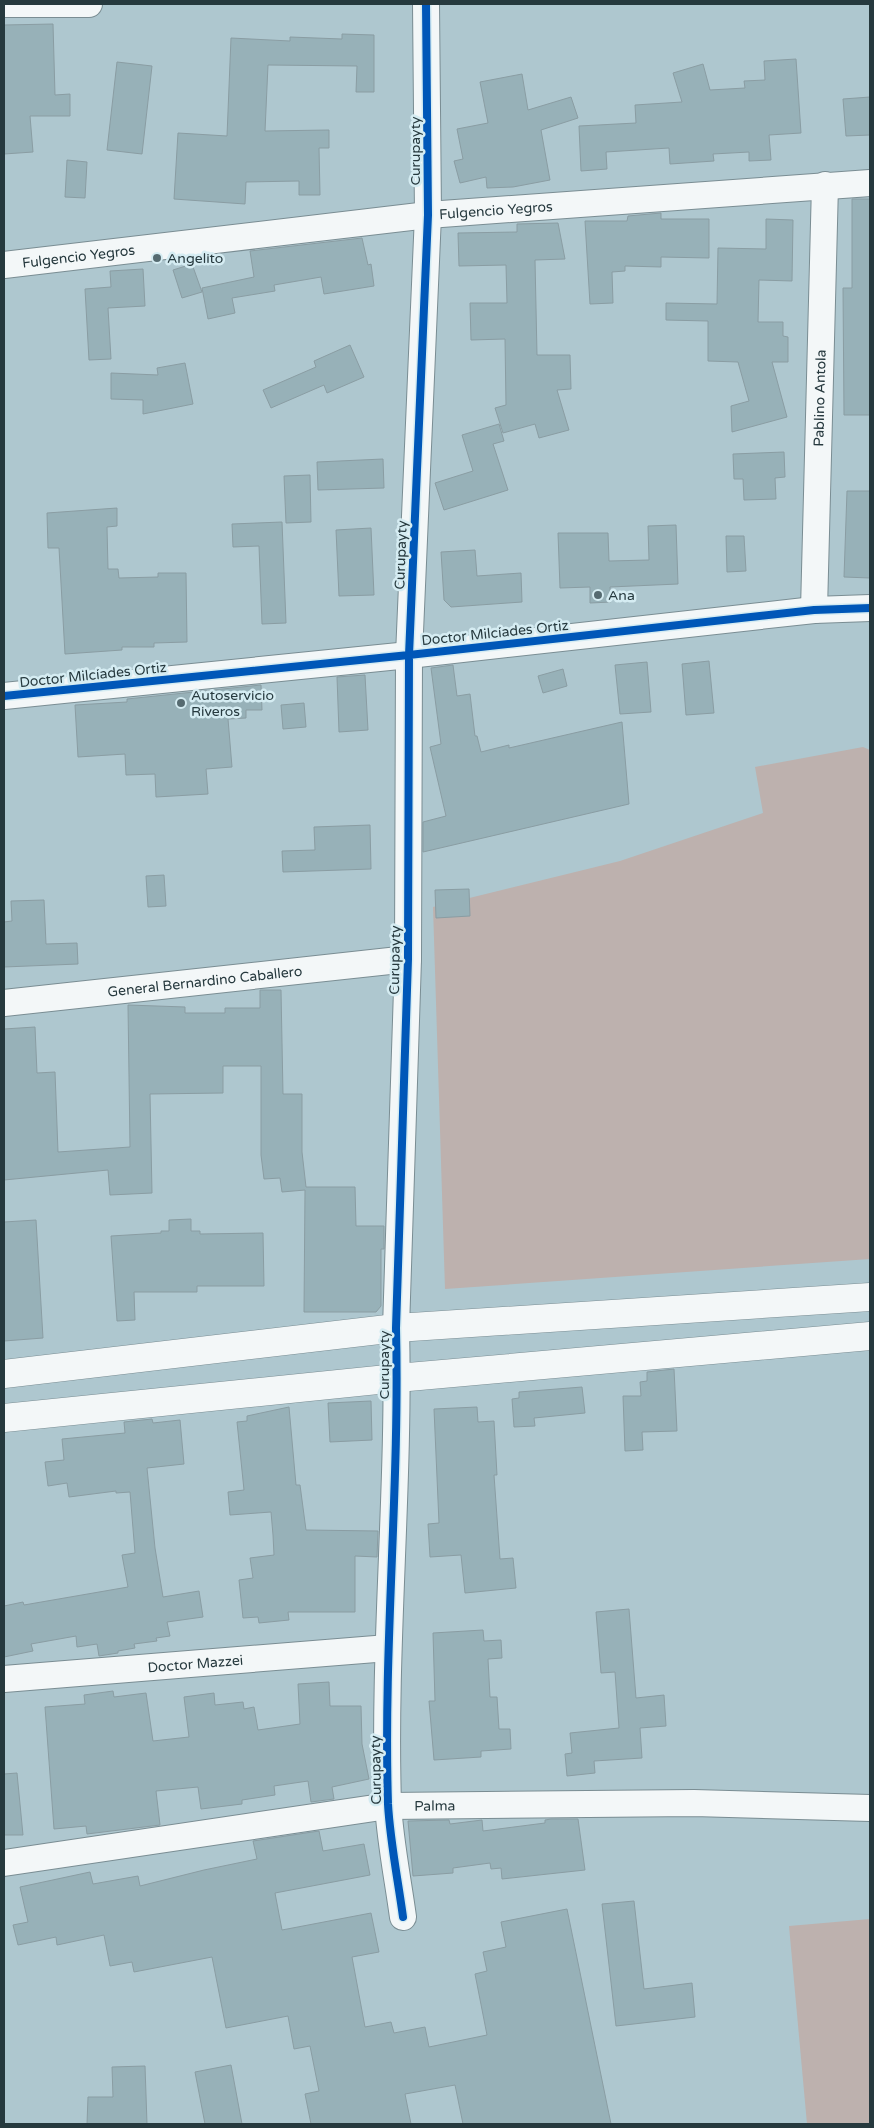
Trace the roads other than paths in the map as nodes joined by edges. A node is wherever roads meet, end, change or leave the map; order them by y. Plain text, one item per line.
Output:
1 (4, 4) edge
2 (89, 4) edge
3 (426, 4) edge
4 (870, 183) edge
5 (825, 185) junction
6 (428, 214) junction
7 (4, 265) edge
8 (870, 608) edge
9 (814, 610) junction
10 (409, 655) junction
11 (4, 696) edge
12 (408, 959) junction
13 (4, 1003) edge
14 (870, 1298) edge
15 (396, 1328) junction
16 (870, 1336) edge
17 (4, 1374) edge
18 (398, 1378) junction
19 (4, 1418) edge
20 (388, 1648) junction
21 (4, 1679) edge
22 (388, 1806) junction
23 (870, 1808) edge
24 (4, 1863) edge
25 (403, 1917) dead end

1 - 2 street
3 - 6 street, Curupayty
4 - 5 street, Fulgencio Yegros
5 - 6 street, Fulgencio Yegros
5 - 9 street, Pablino Antola
6 - 7 street, Fulgencio Yegros
6 - 10 street, Curupayty
8 - 9 street, Doctor Milcíades Ortiz
9 - 10 street, Doctor Milcíades Ortiz
10 - 11 street, Doctor Milcíades Ortiz
10 - 12 street, Curupayty
12 - 13 street, General Bernardino Caballero
12 - 15 street, Curupayty
14 - 15 main road
15 - 17 main road
15 - 18 street, Curupayty
16 - 18 main road
18 - 19 main road
18 - 20 street, Curupayty
20 - 21 street, Doctor Mazzei
20 - 22 street, Curupayty
22 - 23 street, Palma
22 - 24 street, Palma
22 - 25 street, Curupayty

